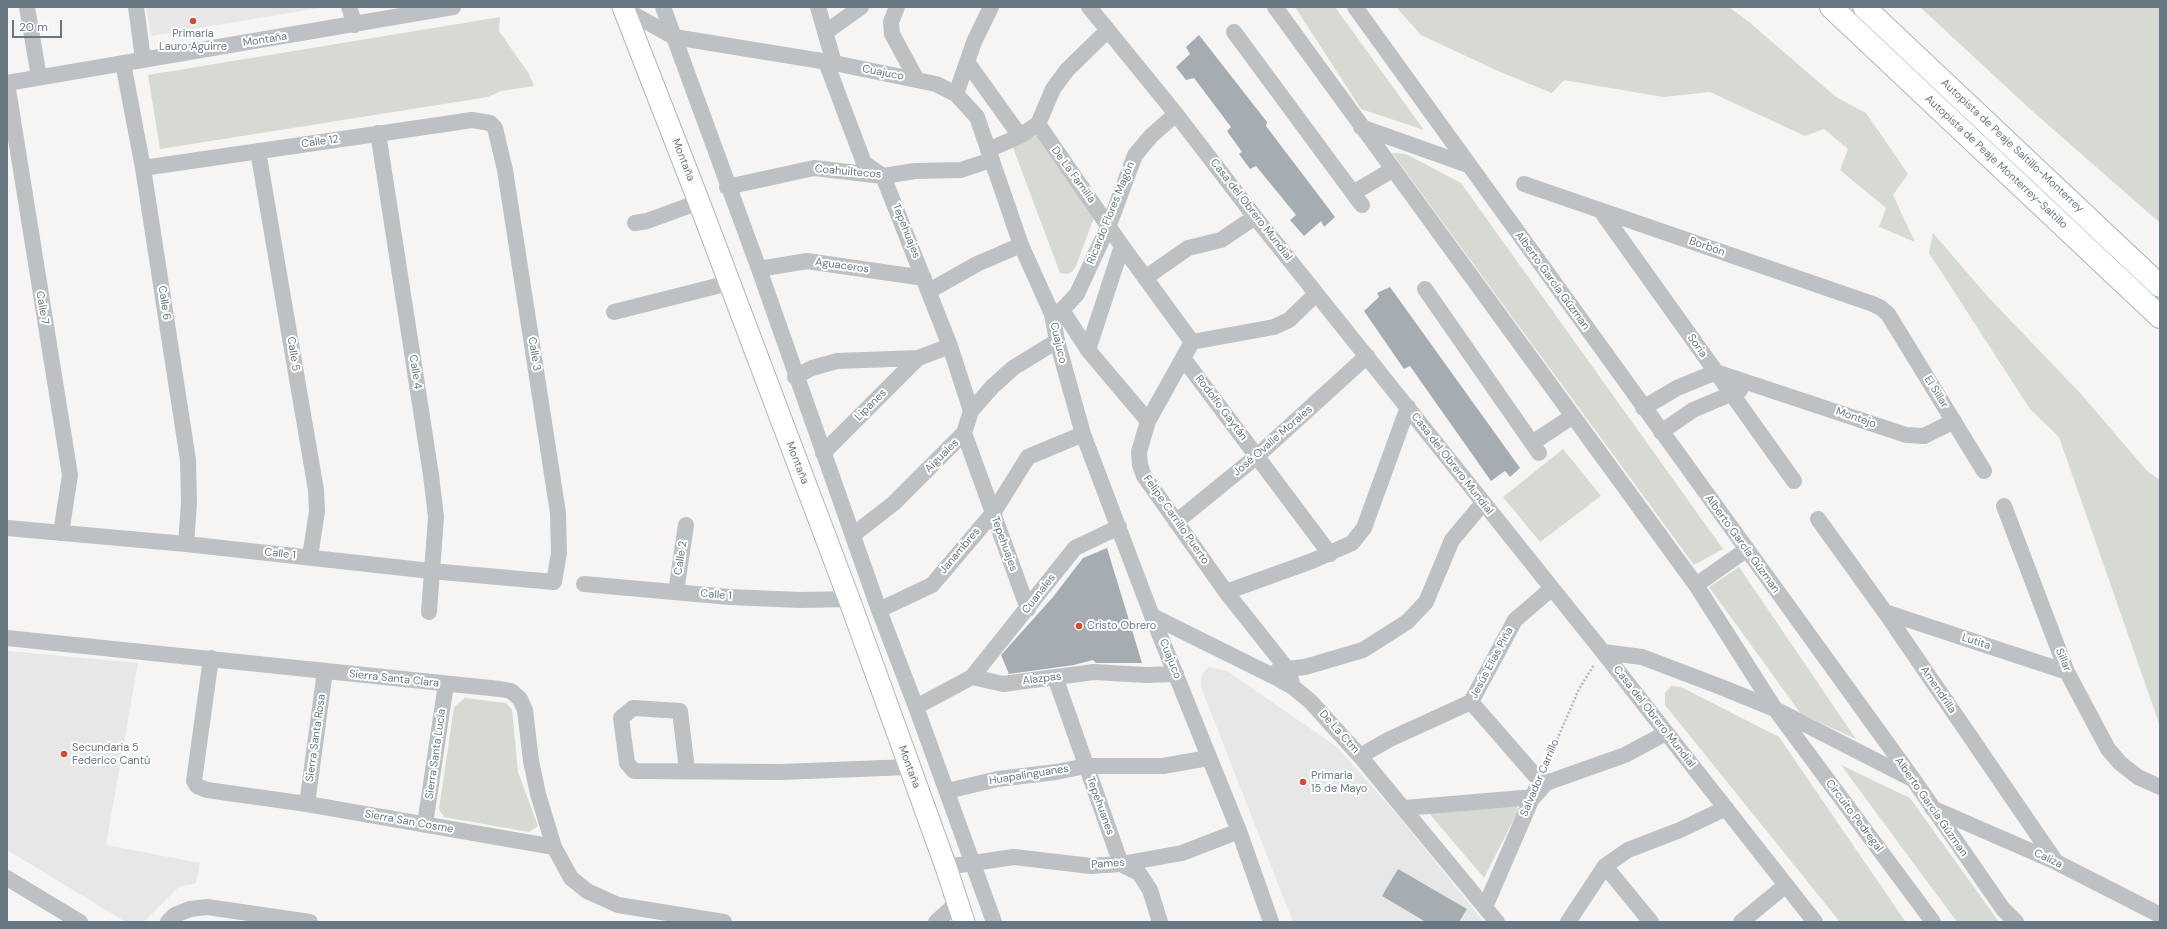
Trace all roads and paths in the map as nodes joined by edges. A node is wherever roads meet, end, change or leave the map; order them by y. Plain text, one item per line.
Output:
1 (27, 7) edge
2 (136, 7) edge
3 (349, 7) edge
4 (452, 7) edge
5 (663, 7) edge
6 (818, 7) edge
7 (861, 7) edge
8 (897, 7) edge
9 (991, 7) edge
10 (1089, 7) edge
11 (1275, 7) edge
12 (1355, 7) edge
13 (1832, 7) edge
14 (1864, 7) edge
15 (623, 8) edge
16 (355, 25) junction
17 (1107, 31) junction
18 (826, 32) junction
19 (1234, 32) dead end
20 (674, 37) junction
21 (143, 59) junction
22 (967, 62) junction
23 (123, 63) junction
24 (830, 63) junction
25 (39, 77) junction
26 (917, 80) junction
27 (7, 83) edge
28 (956, 94) junction
29 (1176, 114) junction
30 (1038, 124) junction
31 (1361, 127) junction
32 (495, 128) joint
33 (378, 133) junction
34 (1020, 136) junction
35 (258, 151) junction
36 (990, 155) junction
37 (1468, 165) junction
38 (143, 168) junction
39 (1392, 170) junction
40 (883, 176) junction
41 (1524, 184) dead end
42 (727, 187) junction
43 (699, 202) junction
44 (1601, 211) junction
45 (1255, 217) junction
46 (635, 223) dead end
47 (1109, 225) junction
48 (1021, 245) junction
49 (1122, 246) junction
50 (759, 269) junction
51 (1145, 278) junction
52 (728, 283) junction
53 (927, 284) junction
54 (2160, 286) edge
55 (1425, 289) dead end
56 (1316, 294) junction
57 (614, 312) dead end
58 (1057, 312) junction
59 (1888, 314) joint
60 (2160, 317) edge
61 (1056, 341) junction
62 (1192, 342) junction
63 (950, 346) junction
64 (1088, 350) junction
65 (1367, 356) junction
66 (918, 358) junction
67 (1183, 358) junction
68 (1716, 372) junction
69 (795, 377) junction
70 (1756, 384) junction
71 (1730, 393) junction
72 (1408, 407) junction
73 (1643, 408) junction
74 (971, 411) junction
75 (1573, 416) junction
76 (1148, 421) junction
77 (1954, 421) junction
78 (1661, 432) junction
79 (964, 433) junction
80 (1083, 434) junction
81 (823, 453) junction
82 (1257, 456) junction
83 (1984, 470) dead end
84 (1794, 481) dead end
85 (1483, 504) junction
86 (2004, 506) dead end
87 (993, 513) junction
88 (1818, 519) dead end
89 (1176, 522) junction
90 (686, 525) dead end
91 (1119, 527) junction
92 (7, 528) edge
93 (62, 533) junction
94 (853, 535) junction
95 (186, 544) junction
96 (1746, 550) junction
97 (1330, 554) junction
98 (310, 557) junction
99 (431, 571) junction
100 (554, 582) joint
101 (584, 584) dead end
102 (1696, 585) junction
103 (1551, 589) junction
104 (676, 592) junction
105 (1226, 592) junction
106 (849, 599) junction
107 (1028, 609) junction
108 (878, 610) junction
109 (429, 612) dead end
110 (1885, 612) junction
111 (1152, 616) junction
112 (7, 638) edge
113 (892, 646) junction
114 (1603, 652) junction
115 (869, 654) junction
116 (211, 658) junction
117 (1261, 670) junction
118 (1288, 670) junction
119 (325, 671) junction
120 (2067, 672) junction
121 (1176, 674) junction
122 (972, 677) junction
123 (1055, 677) junction
124 (446, 684) junction
125 (1293, 687) junction
126 (1472, 702) junction
127 (916, 707) junction
128 (1775, 710) junction
129 (1666, 733) junction
130 (1360, 756) junction
131 (1208, 758) junction
132 (1086, 766) junction
133 (908, 767) junction
134 (687, 770) junction
135 (1913, 780) junction
136 (1543, 782) junction
137 (2160, 787) edge
138 (947, 791) junction
139 (1534, 797) junction
140 (307, 804) junction
141 (1404, 808) junction
142 (1726, 808) junction
143 (1932, 808) junction
144 (425, 824) junction
145 (1239, 831) junction
146 (554, 847) junction
147 (973, 861) junction
148 (2056, 862) junction
149 (1121, 864) junction
150 (946, 866) junction
151 (1605, 866) junction
152 (7, 878) edge
153 (1786, 885) junction
154 (1485, 907) junction
155 (960, 913) edge
156 (2160, 915) edge
157 (64, 917) edge
158 (80, 922) edge
159 (168, 922) edge
160 (310, 922) edge
161 (724, 922) edge
162 (936, 922) edge
163 (994, 922) edge
164 (1160, 922) edge
165 (1271, 922) edge
166 (1497, 922) edge
167 (1568, 922) edge
168 (1651, 922) edge
169 (1742, 922) edge
170 (1815, 922) edge
171 (1933, 922) edge
172 (2016, 922) edge

1 - 25 street
2 - 21 street
3 - 16 street
4 - 16 street, Montaña
5 - 20 street
6 - 18 street
7 - 18 street
8 - 26 street
9 - 22 street
10 - 17 street, Casa del Obrero Mundial
11 - 31 street
12 - 37 street, Alberto García Gúzman
13 - 60 highway, Autopista de Peaje Monterrey-Saltillo
14 - 54 highway, Autopista de Peaje Saltillo-Monterrey
15 - 20 street, Cuajuco
15 - 43 main road, Montaña
16 - 21 street, Montaña
17 - 29 street, Casa del Obrero Mundial
17 - 30 street
18 - 24 street
19 - 39 street
20 - 24 street, Cuajuco
20 - 42 street
21 - 23 street, Montaña
22 - 28 street
22 - 34 street
23 - 25 street, Montaña
23 - 38 street, Calle 6
24 - 26 street, Cuajuco
24 - 40 street
25 - 27 street, Montaña
26 - 28 street, Cuajuco
27 - 93 street, Calle 7
28 - 36 street, Cuajuco
29 - 45 street, Casa del Obrero Mundial
29 - 47 street, Ricardo Flores Magón
30 - 34 street, Coahuiltecos
30 - 47 street, De La Familia
31 - 37 street
31 - 39 street
32 - 33 street, Calle 12
32 - 100 street, Calle 3
33 - 35 street, Calle 12
33 - 99 street, Calle 4
34 - 36 street, Coahuiltecos
35 - 38 street, Calle 12
35 - 98 street, Calle 5
36 - 40 street, Coahuiltecos
36 - 48 street, Cuajuco
37 - 73 street, Alberto García Gúzman
38 - 95 street, Calle 6
39 - 75 street
40 - 42 street, Coahuiltecos
40 - 53 street, Tepehuajes
41 - 44 street, Borbón
42 - 50 street
43 - 46 street
43 - 52 main road, Montaña
44 - 59 street, Borbón
44 - 68 street, Soria
45 - 51 street
45 - 56 street, Casa del Obrero Mundial
47 - 49 street
47 - 58 street, Ricardo Flores Magón
48 - 53 street
48 - 58 street, Cuajuco
49 - 51 street
49 - 64 street
50 - 53 street, Aguaceros
50 - 69 street
51 - 62 street
52 - 57 street
52 - 106 main road, Montaña
53 - 63 street, Tepehuajes
55 - 75 street
56 - 62 street
56 - 65 street, Casa del Obrero Mundial
58 - 61 street, Cuajuco
58 - 64 street
59 - 77 street, El Sillar
61 - 74 street, Aiguales
61 - 80 street, Cuajuco
62 - 67 street, Felipe Carrillo Puerto
63 - 66 street, Lipanes
63 - 74 street, Tepehuajes
64 - 76 street
65 - 72 street, Casa del Obrero Mundial
65 - 82 street, José Ovalle Morales
66 - 69 street, Lipanes
66 - 81 street, Lipanes
67 - 76 street, Felipe Carrillo Puerto
67 - 82 street, Rodolfo Gaytán
68 - 70 street, Montejo
68 - 71 street, Soria
68 - 73 street
69 - 81 street
70 - 71 street
70 - 77 street, Montejo
71 - 78 street
71 - 84 street, Soria
72 - 85 street, Casa del Obrero Mundial
72 - 97 street
73 - 78 street, Alberto García Gúzman
74 - 79 street, Aiguales
75 - 102 street
76 - 89 street, Felipe Carrillo Puerto
77 - 83 street, El Sillar
78 - 96 street, Alberto García Gúzman
79 - 87 street, Tepehuajes
79 - 94 street, Aiguales
80 - 87 street, Janambres
80 - 91 street, Cuajuco
81 - 94 street
82 - 89 street, José Ovalle Morales
82 - 97 street, Rodolfo Gaytán
85 - 103 street, Casa del Obrero Mundial
85 - 118 street
86 - 120 street, Sillar
87 - 107 street, Tepehuajes
87 - 108 street, Janambres
88 - 110 street, Amendrilla
89 - 105 street, Felipe Carrillo Puerto
90 - 104 street, Calle 2
91 - 107 street, Cuanales
91 - 111 street, Cuajuco
92 - 93 street, Calle 1
93 - 95 street, Calle 1
94 - 108 street
95 - 98 street, Calle 1
96 - 102 street
96 - 135 street, Alberto García Gúzman
97 - 105 street
98 - 99 street, Calle 1
99 - 100 street, Calle 1
99 - 109 street, Calle 4
101 - 104 street, Calle 1
102 - 128 street
103 - 114 street, Casa del Obrero Mundial
103 - 126 street, Jesús Elías Piña
104 - 106 street, Calle 1
105 - 118 street, Felipe Carrillo Puerto
106 - 115 main road, Montaña
107 - 122 street, Cuanales
108 - 113 street
110 - 120 street, Lutita
110 - 148 street, Amendrilla
111 - 117 street, De La Ctm
111 - 121 street, Cuajuco
112 - 116 street, Sierra Santa Clara
113 - 115 street
113 - 127 street
114 - 128 street
114 - 129 street, Casa del Obrero Mundial
114 - 136 path, Salvador Carrillo
115 - 133 main road, Montaña
116 - 119 street, Sierra Santa Clara
116 - 140 street, Sierra San Cosme
117 - 118 street
117 - 125 street, De La Ctm
118 - 125 street, Felipe Carrillo Puerto
119 - 124 street, Sierra Santa Clara
119 - 140 street, Sierra Santa Rosa
120 - 137 street, Sillar
121 - 123 street, Alazpas
121 - 131 street, Cuajuco
122 - 123 street, Alazpas
122 - 127 street
123 - 132 street, Tepehuanes
124 - 144 street, Sierra Santa Lucía
124 - 146 street, Sierra Santa Clara
125 - 130 street, De La Ctm
126 - 130 street, Jesús Elías Piña
126 - 136 street
127 - 138 street
128 - 135 street
128 - 171 street, Circuito Pedregal
129 - 136 street
129 - 142 street, Casa del Obrero Mundial
130 - 141 street, De La Ctm
131 - 132 street, Huapalinguanes
131 - 145 street, Cuajuco
132 - 138 street, Huapalinguanes
132 - 149 street, Tepehuanes
133 - 134 street
133 - 150 main road, Montaña
134 - 134 street
135 - 143 street, Alberto García Gúzman
136 - 139 street, Salvador Carrillo
138 - 147 street
139 - 141 street
139 - 154 street, Salvador Carrillo
140 - 144 street, Sierra San Cosme
141 - 154 street, De La Ctm
142 - 151 street
142 - 153 street, Casa del Obrero Mundial
143 - 148 street, Caliza
143 - 172 street, Alberto García Gúzman
144 - 146 street, Sierra San Cosme
145 - 149 street, Pames
145 - 165 street, Cuajuco
146 - 161 street
147 - 149 street, Pames
147 - 150 street, Pames
147 - 163 street
148 - 156 street, Caliza
149 - 164 street
150 - 155 main road, Montaña
151 - 167 street
151 - 168 street
152 - 157 street
153 - 169 street
153 - 170 street, Casa del Obrero Mundial
154 - 166 street, De La Ctm
155 - 162 street
157 - 158 street
159 - 160 street

